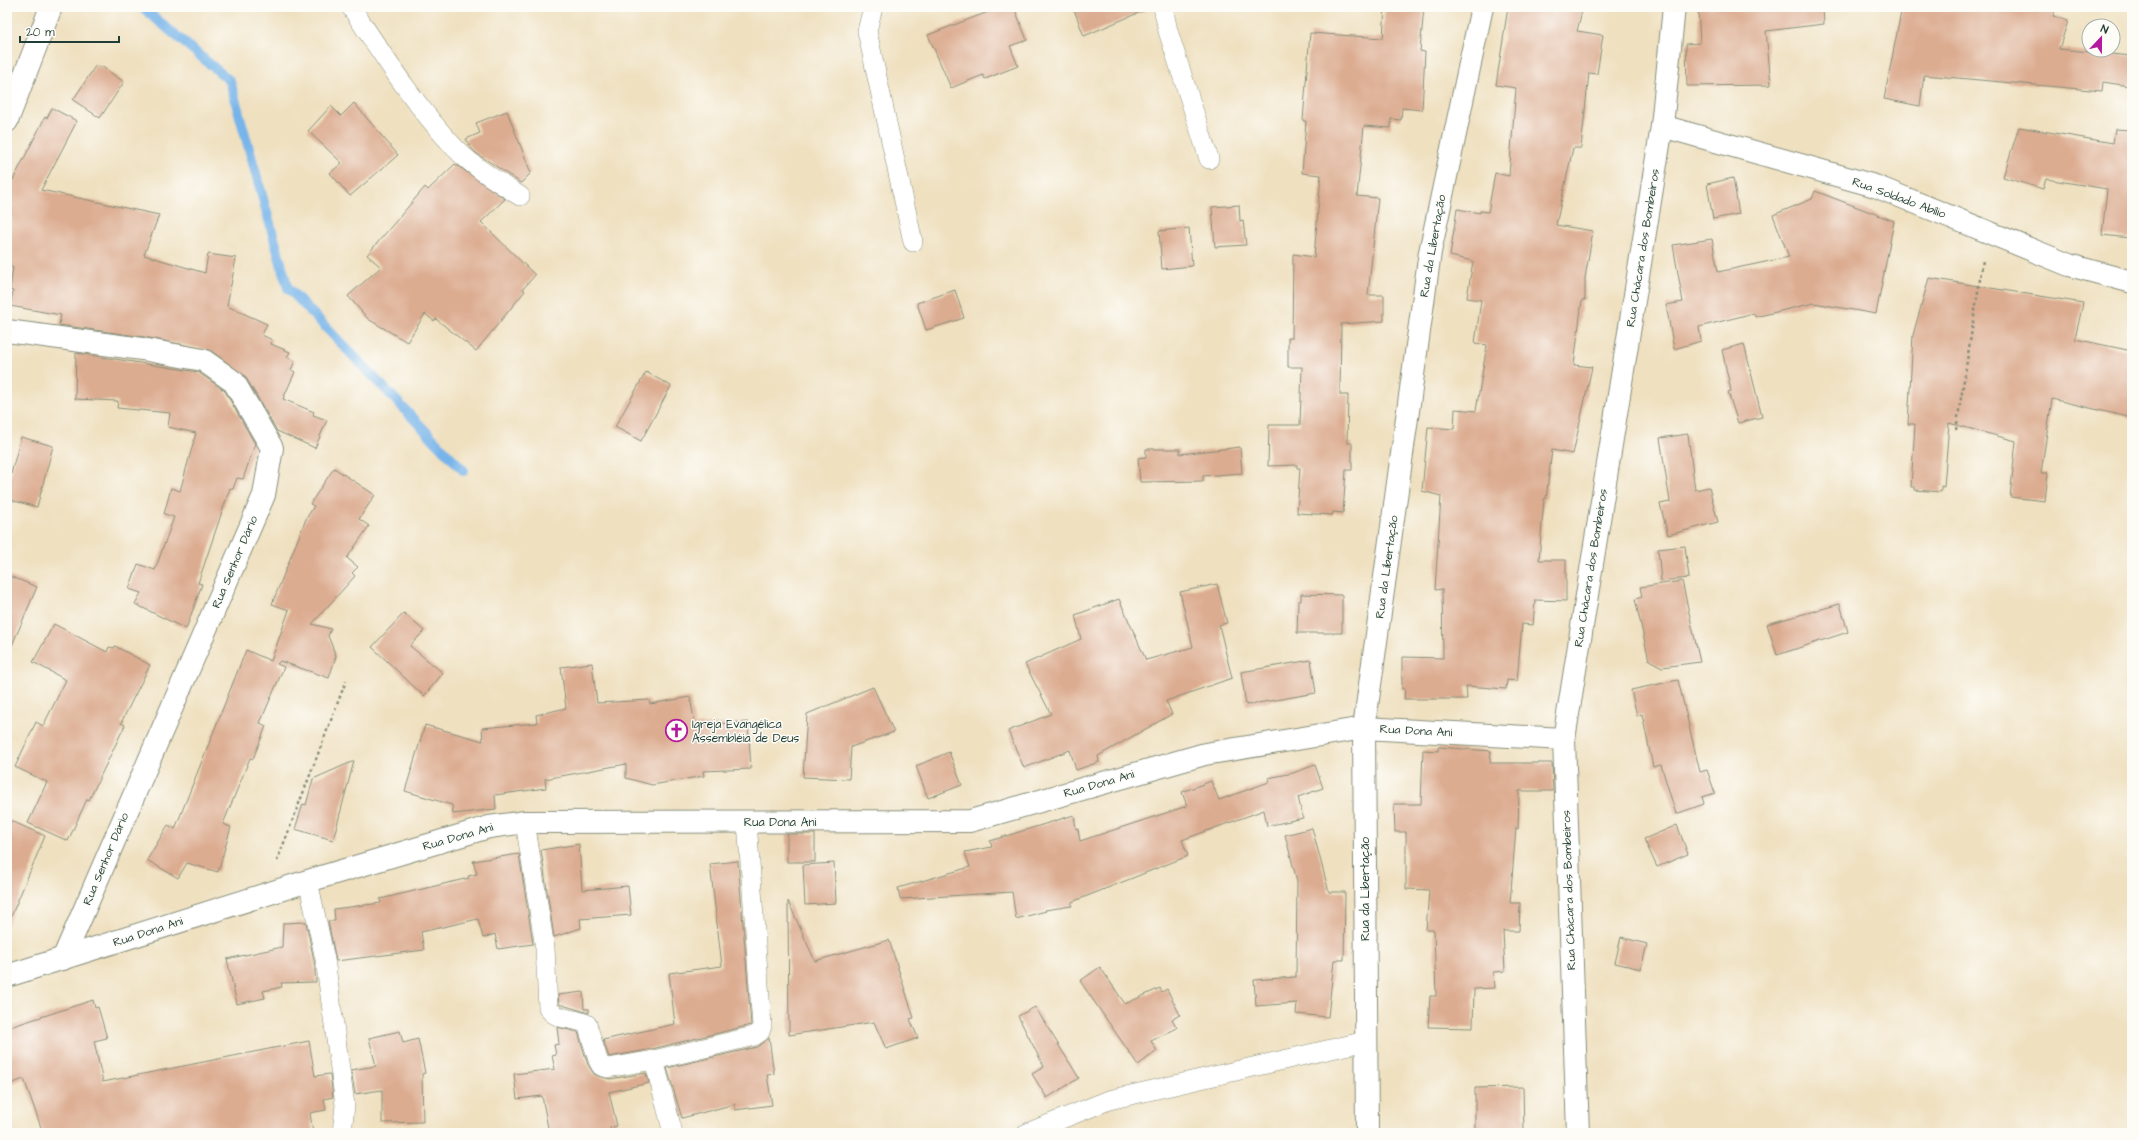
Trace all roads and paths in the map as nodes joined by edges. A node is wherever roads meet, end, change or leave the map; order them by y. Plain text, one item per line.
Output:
1 (51, 7) edge
2 (351, 7) edge
3 (873, 7) edge
4 (1163, 7) edge
5 (1482, 7) edge
6 (1674, 7) edge
7 (7, 121) edge
8 (1662, 126) junction
9 (1208, 159) dead end
10 (520, 196) dead end
11 (1987, 232) junction
12 (913, 242) dead end
13 (2132, 282) edge
14 (7, 331) edge
15 (1956, 430) dead end
16 (346, 681) dead end
17 (1364, 728) junction
18 (1564, 739) junction
19 (525, 822) junction
20 (748, 822) junction
21 (308, 881) junction
22 (264, 895) junction
23 (63, 959) junction
24 (7, 976) edge
25 (1366, 1041) junction
26 (654, 1060) junction
27 (342, 1133) edge
28 (673, 1133) edge
29 (1027, 1133) edge
30 (1367, 1133) edge
31 (1578, 1133) edge

1 - 7 street
2 - 10 lane
3 - 12 lane
4 - 9 lane
5 - 17 street, Rua da Libertação
6 - 8 street, Rua Chácara dos Bombeiros
8 - 11 street, Rua Soldado Abílio
8 - 18 street, Rua Chácara dos Bombeiros
11 - 13 street, Rua Soldado Abílio
11 - 15 path
14 - 23 street, Rua Senhor Dário
16 - 22 path
17 - 18 street, Rua Dona Ani
17 - 20 street, Rua Dona Ani
17 - 25 street, Rua da Libertação
18 - 31 street, Rua Chácara dos Bombeiros
19 - 20 street, Rua Dona Ani
19 - 21 street, Rua Dona Ani
19 - 26 lane
20 - 26 lane
21 - 22 street, Rua Dona Ani
21 - 27 lane
22 - 23 street, Rua Dona Ani
23 - 24 street, Rua Dona Ani
25 - 29 lane
25 - 30 street, Rua da Libertação
26 - 28 lane

